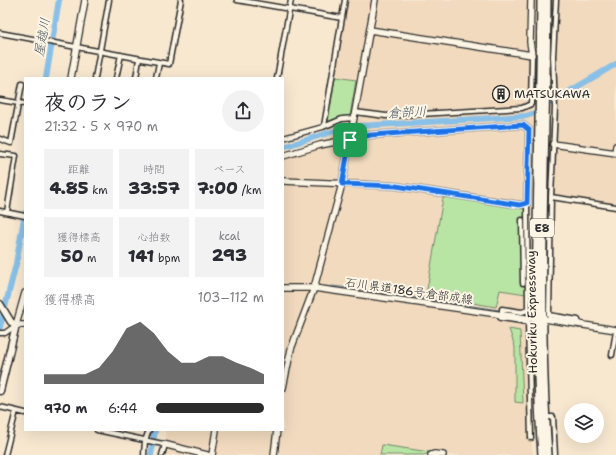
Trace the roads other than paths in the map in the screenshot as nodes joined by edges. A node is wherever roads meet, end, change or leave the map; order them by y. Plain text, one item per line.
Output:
1 (85, 0) edge
2 (109, 0) edge
3 (181, 0) edge
4 (237, 0) edge
5 (290, 0) edge
6 (346, 0) edge
7 (375, 0) edge
8 (531, 0) edge
9 (541, 0) edge
10 (547, 0) edge
11 (556, 0) edge
12 (289, 9) junction
13 (342, 18) junction
14 (370, 30) junction
15 (0, 33) edge
16 (77, 47) junction
17 (100, 52) junction
18 (121, 55) junction
19 (532, 55) junction
20 (139, 59) junction
21 (159, 63) junction
22 (71, 77) edge
23 (95, 77) edge
24 (116, 77) edge
25 (136, 77) edge
26 (156, 77) edge
27 (277, 77) edge
28 (22, 84) dead end
29 (0, 100) edge
30 (19, 103) junction
31 (24, 104) edge
32 (355, 112) junction
33 (354, 120) junction
34 (324, 126) junction
35 (351, 136) junction
36 (284, 138) edge
37 (0, 139) edge
38 (551, 143) junction
39 (616, 146) edge
40 (615, 153) edge
41 (0, 154) edge
42 (284, 156) edge
43 (284, 181) edge
44 (342, 184) junction
45 (551, 197) junction
46 (527, 203) junction
47 (616, 207) edge
48 (0, 211) edge
49 (7, 212) junction
50 (24, 216) edge
51 (522, 220) dead end
52 (528, 242) junction
53 (533, 242) dead end
54 (524, 283) junction
55 (284, 288) edge
56 (314, 288) junction
57 (24, 297) edge
58 (0, 304) edge
59 (499, 314) junction
60 (533, 318) dead end
61 (545, 319) dead end
62 (16, 325) junction
63 (24, 325) edge
64 (579, 325) junction
65 (616, 331) edge
66 (1, 333) edge
67 (612, 355) dead end
68 (284, 382) edge
69 (1, 383) edge
70 (0, 390) edge
71 (0, 407) edge
72 (16, 411) junction
73 (24, 413) edge
74 (550, 418) dead end
75 (102, 431) edge
76 (149, 431) edge
77 (216, 431) edge
78 (277, 431) edge
79 (531, 438) dead end
80 (146, 441) junction
81 (164, 445) junction
82 (5, 455) edge
83 (144, 455) edge
84 (162, 455) edge
85 (207, 455) edge
86 (212, 455) edge
87 (274, 455) edge
88 (431, 455) edge
89 (443, 455) edge
90 (542, 455) edge
91 (548, 455) edge
92 (555, 455) edge

1 - 16 street
2 - 17 street
3 - 21 street
4 - 12 street
5 - 12 street
6 - 13 street
7 - 14 street
8 - 19 street
9 - 90 highway, Hokuriku Expressway / E8
10 - 91 highway, Hokuriku Expressway / E8
11 - 38 street
12 - 13 street
12 - 27 street
13 - 34 street
14 - 19 street
14 - 32 street
15 - 16 street
16 - 17 street
16 - 22 street
17 - 18 street
17 - 23 street
18 - 20 street
18 - 24 street
19 - 32 street
20 - 21 street
20 - 25 street
21 - 26 street
28 - 30 street
29 - 30 street
30 - 31 street
30 - 37 street
32 - 33 street
33 - 34 street
33 - 35 street
34 - 36 street
35 - 42 street
35 - 44 street
35 - 46 street
38 - 40 street
38 - 45 street
39 - 40 street
41 - 49 street
43 - 44 street
44 - 46 street
44 - 56 street
45 - 47 street
45 - 64 street
46 - 52 street
48 - 49 street
49 - 50 street
51 - 54 street
52 - 53 street
52 - 54 street
54 - 59 street
55 - 56 street, 石川県道186号倉部成線
56 - 59 street, 石川県道186号倉部成線
56 - 68 street
57 - 62 street
58 - 62 main road
59 - 60 street, 石川県道186号倉部成線
59 - 79 street
61 - 64 street
62 - 63 street
62 - 66 street
62 - 69 main road
64 - 65 street
65 - 67 street
69 - 70 main road
71 - 72 street
72 - 73 street
72 - 82 street
74 - 92 street
75 - 80 street
76 - 80 street
77 - 86 street
78 - 87 street
80 - 81 street
80 - 83 street
81 - 84 street
81 - 85 street
88 - 89 street

